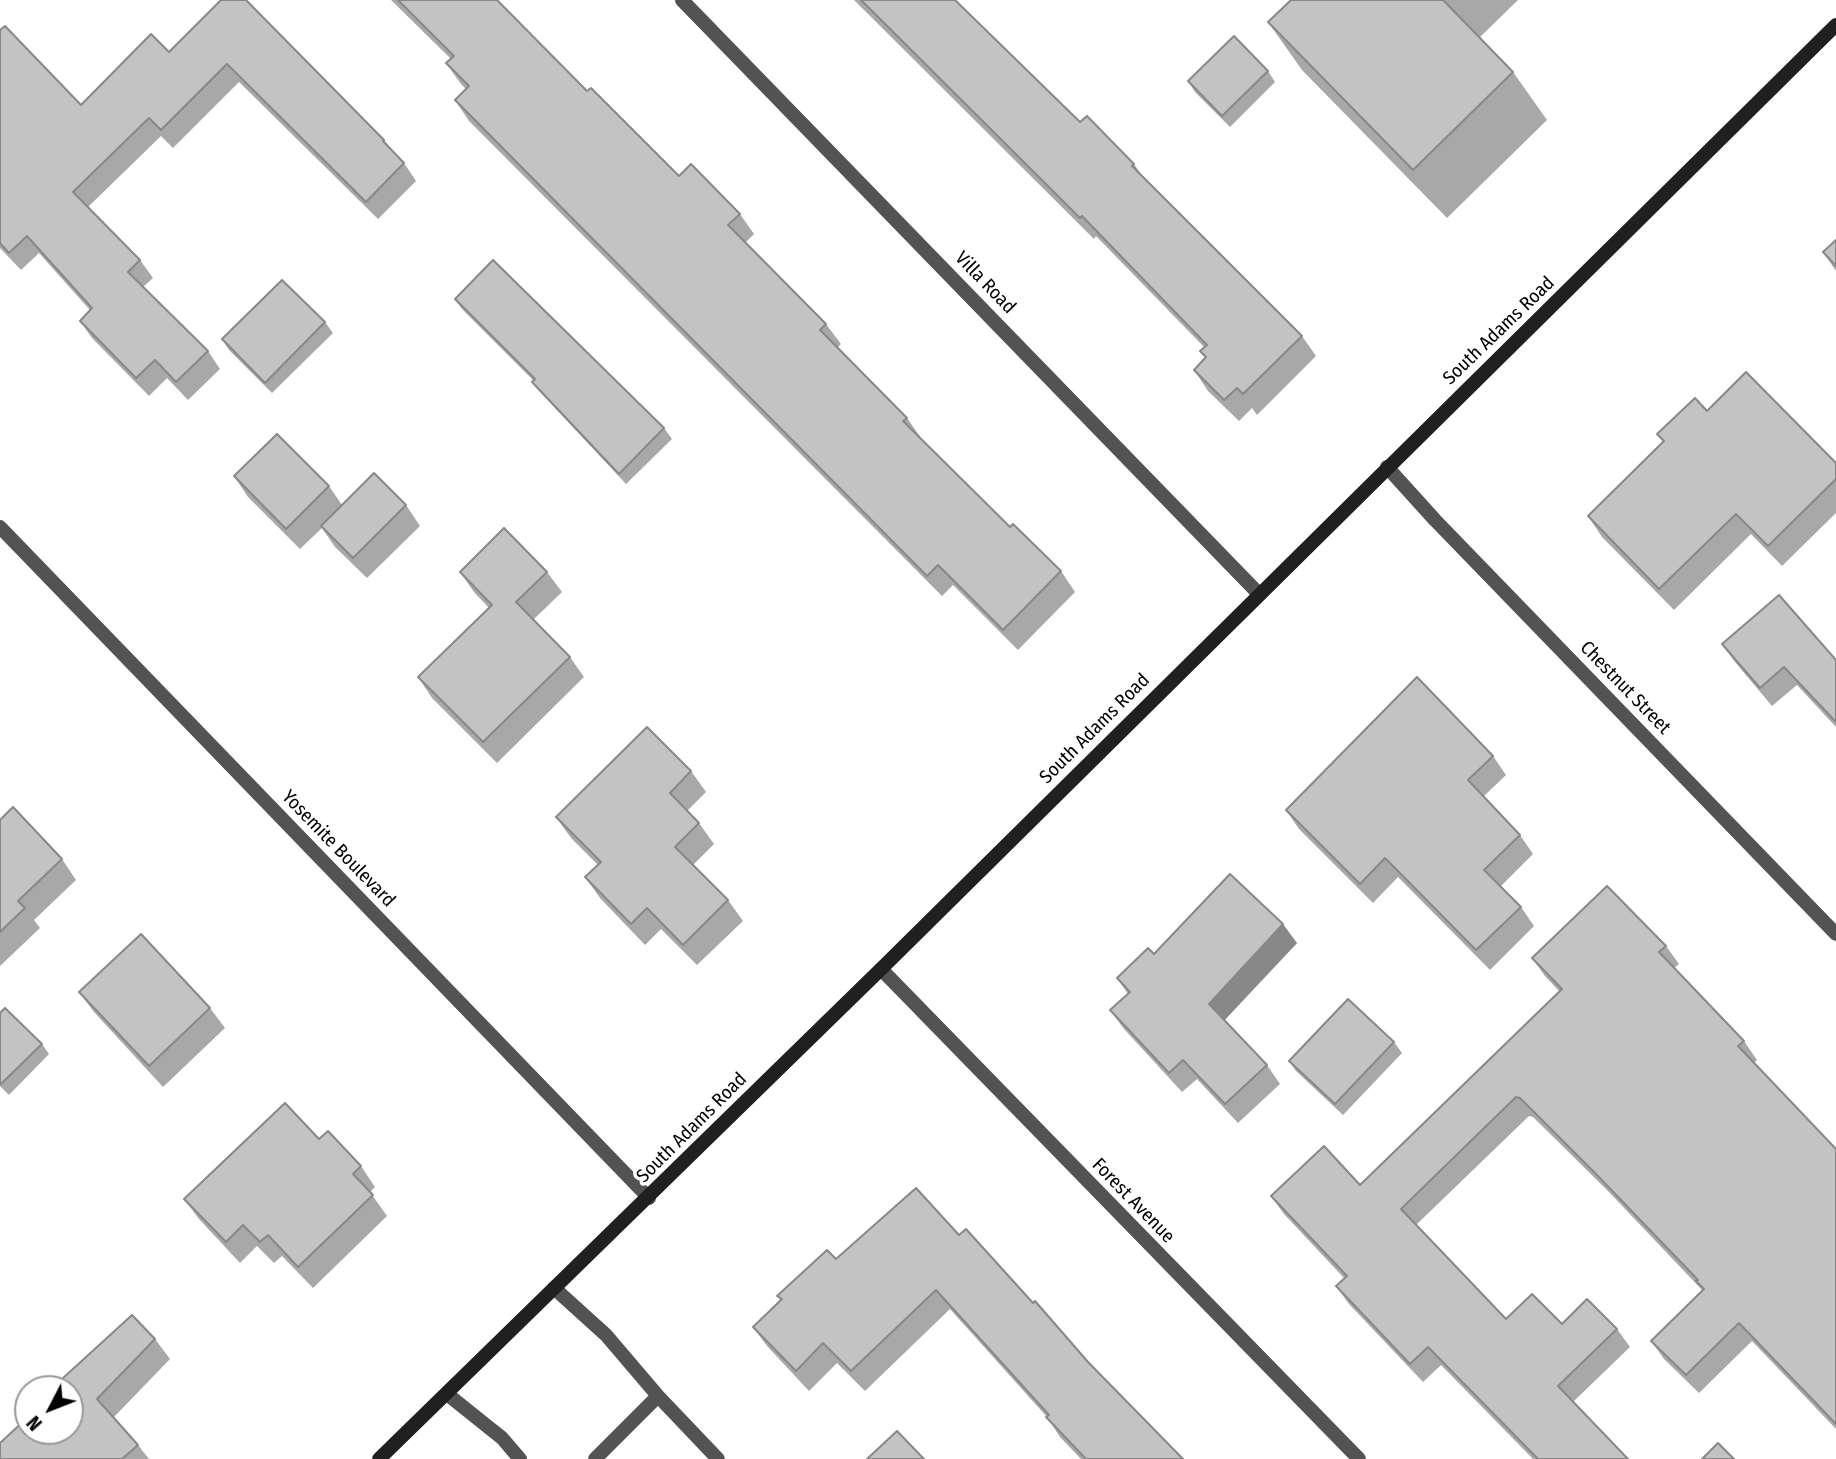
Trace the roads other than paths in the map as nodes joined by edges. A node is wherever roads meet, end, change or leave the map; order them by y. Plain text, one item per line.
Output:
1 (682, 0) edge
2 (1836, 24) edge
3 (1387, 467) junction
4 (0, 527) edge
5 (1259, 594) junction
6 (1836, 934) edge
7 (881, 969) junction
8 (649, 1198) junction
9 (554, 1288) junction
10 (447, 1394) junction
11 (658, 1396) junction
12 (379, 1459) edge
13 (520, 1459) edge
14 (595, 1459) edge
15 (718, 1459) edge
16 (1359, 1459) edge

1 - 5 street, Villa Road
2 - 3 street, South Adams Road
3 - 5 street, South Adams Road
3 - 6 street, Chestnut Street
4 - 8 street, Yosemite Boulevard
5 - 7 street, South Adams Road
7 - 8 street, South Adams Road
7 - 16 street, Forest Avenue
8 - 9 street, South Adams Road
9 - 10 street, South Adams Road
9 - 11 street
10 - 12 street, South Adams Road
10 - 13 street
11 - 14 street
11 - 15 street

